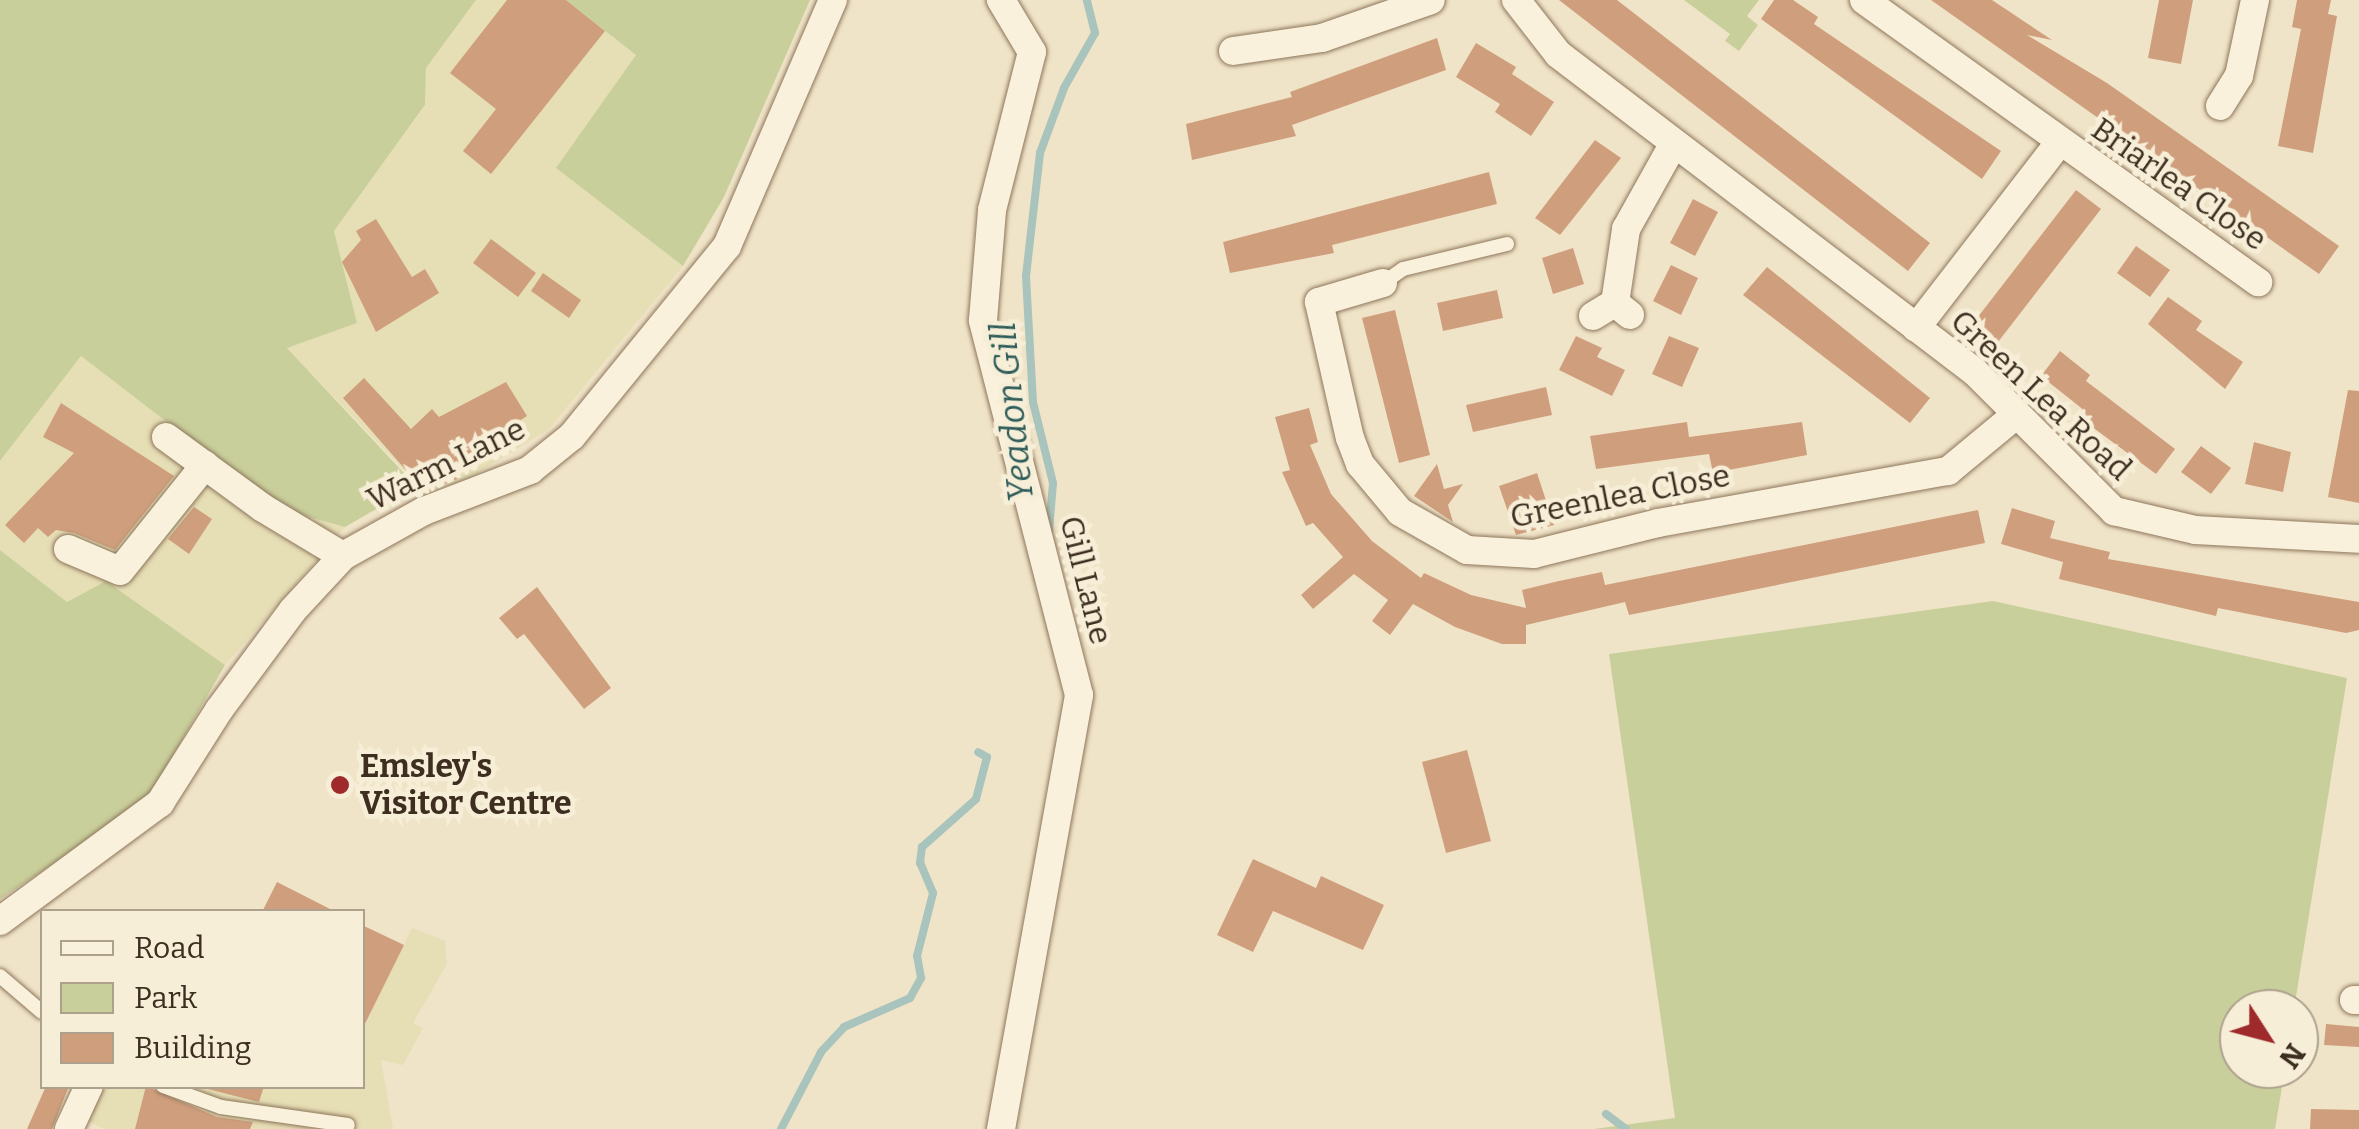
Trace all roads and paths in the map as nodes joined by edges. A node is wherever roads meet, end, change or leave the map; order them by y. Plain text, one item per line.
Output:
1 (833, 0) edge
2 (1001, 0) edge
3 (1431, 0) edge
4 (1516, 0) edge
5 (1864, 0) edge
6 (2254, 0) edge
7 (1233, 51) dead end
8 (2220, 106) dead end
9 (2060, 142) junction
10 (1673, 145) junction
11 (1507, 244) dead end
12 (2258, 282) dead end
13 (1383, 283) joint
14 (1613, 311) dead end
15 (1916, 328) junction
16 (2016, 414) junction
17 (166, 437) dead end
18 (205, 465) junction
19 (2359, 540) edge
20 (68, 549) dead end
21 (343, 556) junction
22 (0, 922) edge
23 (0, 976) edge
24 (40, 1010) edge
25 (88, 1089) edge
26 (170, 1089) edge
27 (348, 1125) dead end
28 (70, 1129) edge
29 (1001, 1129) edge

1 - 21 street, Warm Lane
2 - 29 street, Gill Lane
3 - 7 street
4 - 10 street, Green Lea Road
5 - 9 street, Briarlea Close
6 - 8 street
9 - 12 street, Briarlea Close
9 - 15 street, Briarlea Close
10 - 14 street
10 - 15 street, Green Lea Road
11 - 13 lane
13 - 16 street, Greenlea Close
15 - 16 street, Green Lea Road
16 - 19 street, Green Lea Road
17 - 18 street
18 - 20 street
18 - 21 street
21 - 22 street, Warm Lane
23 - 24 lane
25 - 28 street
26 - 27 lane

